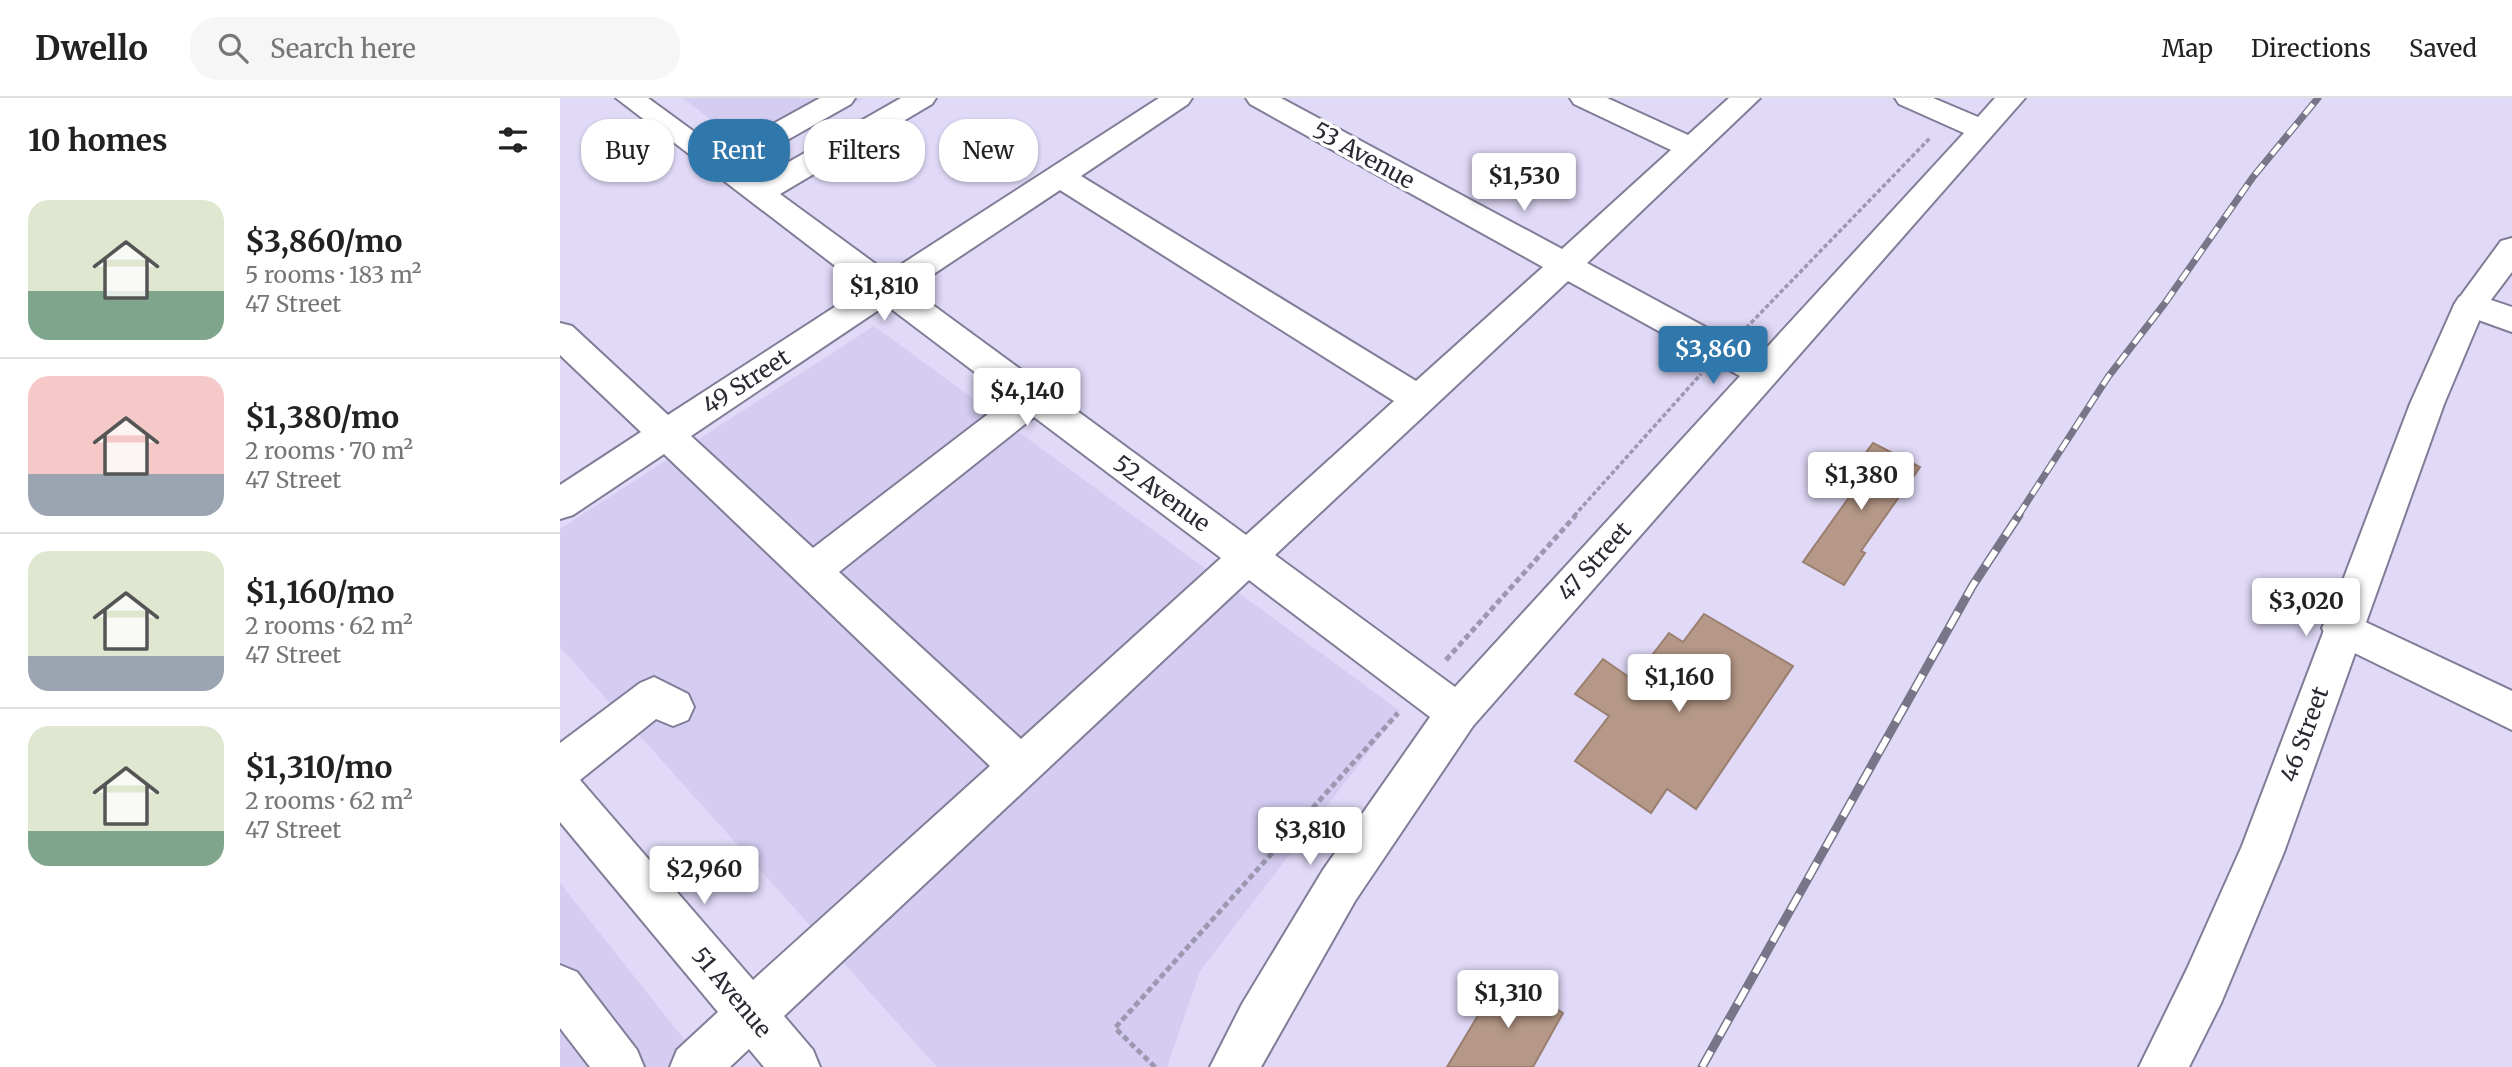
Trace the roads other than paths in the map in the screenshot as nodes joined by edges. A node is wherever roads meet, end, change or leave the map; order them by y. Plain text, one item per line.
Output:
1 (630, 98) edge
2 (841, 98) edge
3 (922, 98) edge
4 (1178, 98) edge
5 (1261, 98) edge
6 (1584, 98) edge
7 (1746, 98) edge
8 (1909, 98) edge
9 (2011, 98) edge
10 (790, 126) edge
11 (1983, 130) junction
12 (688, 141) edge
13 (1691, 148) junction
14 (1060, 176) junction
15 (743, 182) edge
16 (758, 193) junction
17 (2512, 249) edge
18 (1564, 264) junction
19 (887, 289) junction
20 (2470, 304) junction
21 (2512, 320) edge
22 (560, 335) edge
23 (1762, 373) junction
24 (1034, 398) junction
25 (1418, 398) junction
26 (666, 434) junction
27 (560, 504) edge
28 (1247, 556) junction
29 (812, 571) junction
30 (2342, 628) junction
31 (673, 707) dead end
32 (2512, 710) edge
33 (1458, 713) junction
34 (1020, 766) junction
35 (560, 769) edge
36 (560, 789) edge
37 (560, 989) edge
38 (752, 1014) junction
39 (620, 1067) edge
40 (694, 1067) edge
41 (796, 1067) edge
42 (1234, 1067) edge
43 (2164, 1067) edge

1 - 12 street, 52 Avenue
2 - 10 street
3 - 16 street
4 - 14 street, 49 Street
5 - 18 street, 53 Avenue
6 - 13 street
7 - 13 street
8 - 11 street
9 - 11 street, 47 Street
11 - 23 street, 47 Street
13 - 18 street
14 - 19 street, 49 Street
14 - 25 street
15 - 16 street, 52 Avenue
16 - 19 street, 52 Avenue
17 - 20 street, 46 Street
18 - 23 street, 53 Avenue
18 - 25 street
19 - 24 street, 52 Avenue
19 - 26 street, 49 Street
20 - 21 street
20 - 30 street, 46 Street
22 - 26 street
23 - 33 street, 47 Street
24 - 28 street, 52 Avenue
24 - 29 street
25 - 28 street
26 - 27 street, 49 Street
26 - 29 street
28 - 33 street, 52 Avenue
28 - 34 street
29 - 34 street
30 - 32 street
30 - 43 street, 46 Street
31 - 35 street
33 - 42 street, 47 Street
34 - 38 street
36 - 38 street, 51 Avenue
37 - 39 street
38 - 40 street
38 - 41 street, 51 Avenue

